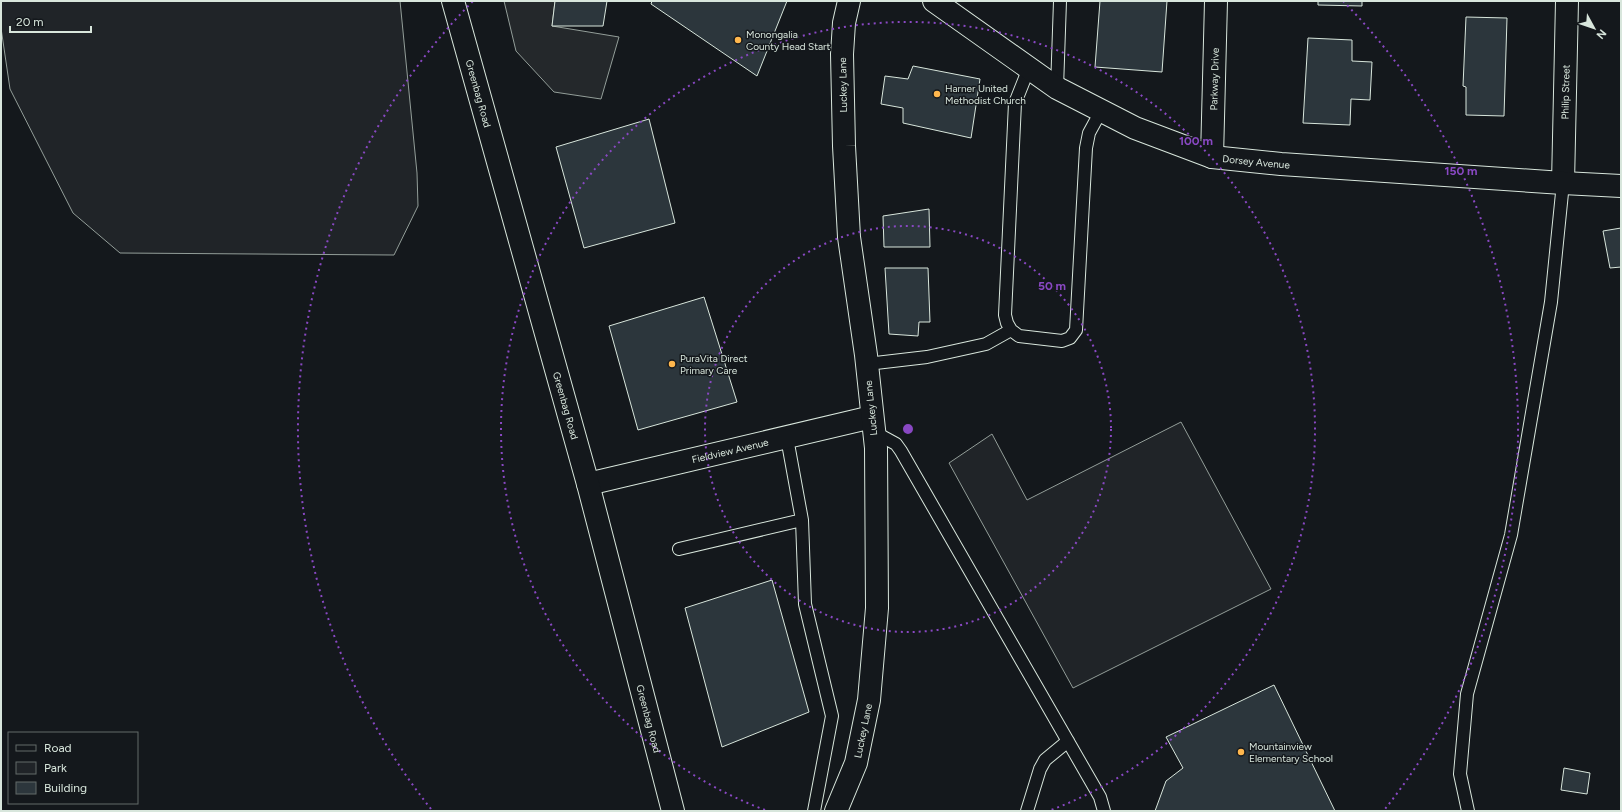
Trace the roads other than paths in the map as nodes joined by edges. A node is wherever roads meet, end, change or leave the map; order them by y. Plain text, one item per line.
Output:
1 (454, 1) edge
2 (849, 1) edge
3 (934, 1) edge
4 (1060, 1) edge
5 (1216, 1) edge
6 (1567, 1) edge
7 (1029, 68) junction
8 (1057, 88) junction
9 (1100, 111) junction
10 (1212, 157) junction
11 (1563, 183) junction
12 (1621, 186) edge
13 (1011, 330) junction
14 (867, 364) junction
15 (873, 425) junction
16 (787, 438) junction
17 (588, 484) junction
18 (802, 520) junction
19 (679, 549) dead end
20 (1068, 741) junction
21 (674, 811) edge
22 (814, 811) edge
23 (836, 811) edge
24 (1026, 811) edge
25 (1104, 811) edge
26 (1468, 811) edge

1 - 17 street, Greenbag Road
2 - 14 street, Luckey Lane
3 - 7 street, Dorsey Avenue
4 - 8 lane
5 - 10 street, Parkway Drive
6 - 11 street, Philip Street
7 - 8 street, Dorsey Avenue
7 - 13 lane
8 - 9 street, Dorsey Avenue
9 - 10 street, Dorsey Avenue
9 - 13 lane
10 - 11 street, Dorsey Avenue
11 - 12 street, Dorsey Avenue
11 - 26 lane
13 - 14 lane
14 - 15 street, Luckey Lane
15 - 16 street, Fieldview Avenue
15 - 20 lane
15 - 23 street, Luckey Lane
16 - 17 street, Fieldview Avenue
16 - 18 lane
17 - 21 street, Greenbag Road
18 - 19 lane
18 - 22 lane
20 - 24 lane
20 - 25 lane

